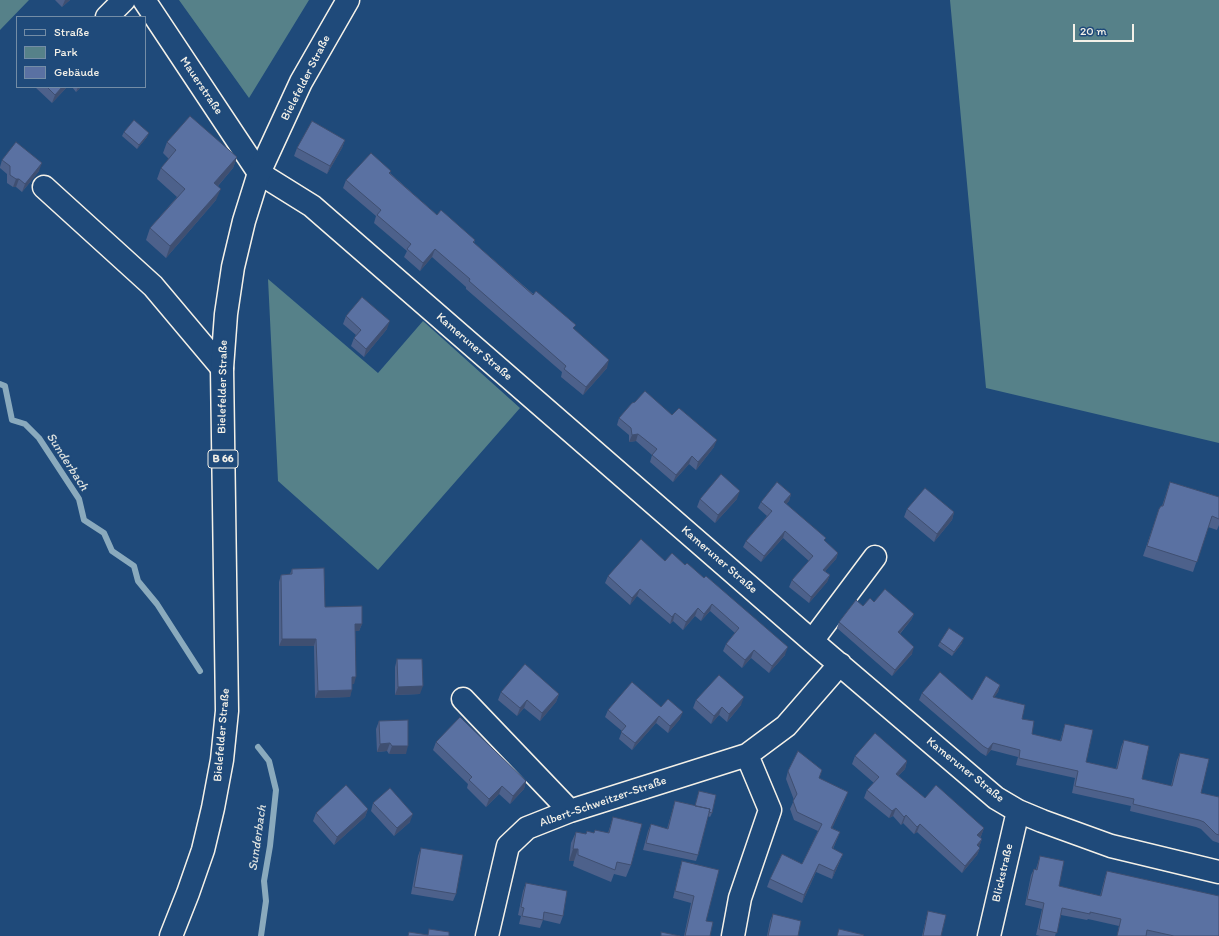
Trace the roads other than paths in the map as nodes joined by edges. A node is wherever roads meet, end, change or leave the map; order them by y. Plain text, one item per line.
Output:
1 (124, 0) edge
2 (144, 0) edge
3 (348, 0) edge
4 (108, 16) edge
5 (259, 173) junction
6 (44, 187) dead end
7 (222, 368) junction
8 (875, 557) dead end
9 (812, 641) junction
10 (840, 664) junction
11 (463, 699) dead end
12 (747, 755) junction
13 (1018, 810) junction
14 (570, 811) junction
15 (1219, 872) edge
16 (171, 936) edge
17 (487, 936) edge
18 (733, 936) edge
19 (989, 936) edge

1 - 4 street
2 - 5 street, Mauerstraße
3 - 5 street, Bielefelder Straße / B 66
5 - 7 street, Bielefelder Straße / B 66
5 - 9 street, Kameruner Straße
6 - 7 street
7 - 16 street, Bielefelder Straße / B 66
8 - 9 street
9 - 10 street, Kameruner Straße
10 - 12 street, Albert-Schweitzer-Straße
10 - 13 street, Kameruner Straße
11 - 14 street
12 - 14 street, Albert-Schweitzer-Straße
12 - 18 street
13 - 15 street, Kameruner Straße
13 - 19 street, Blickstraße
14 - 17 street, Albert-Schweitzer-Straße

